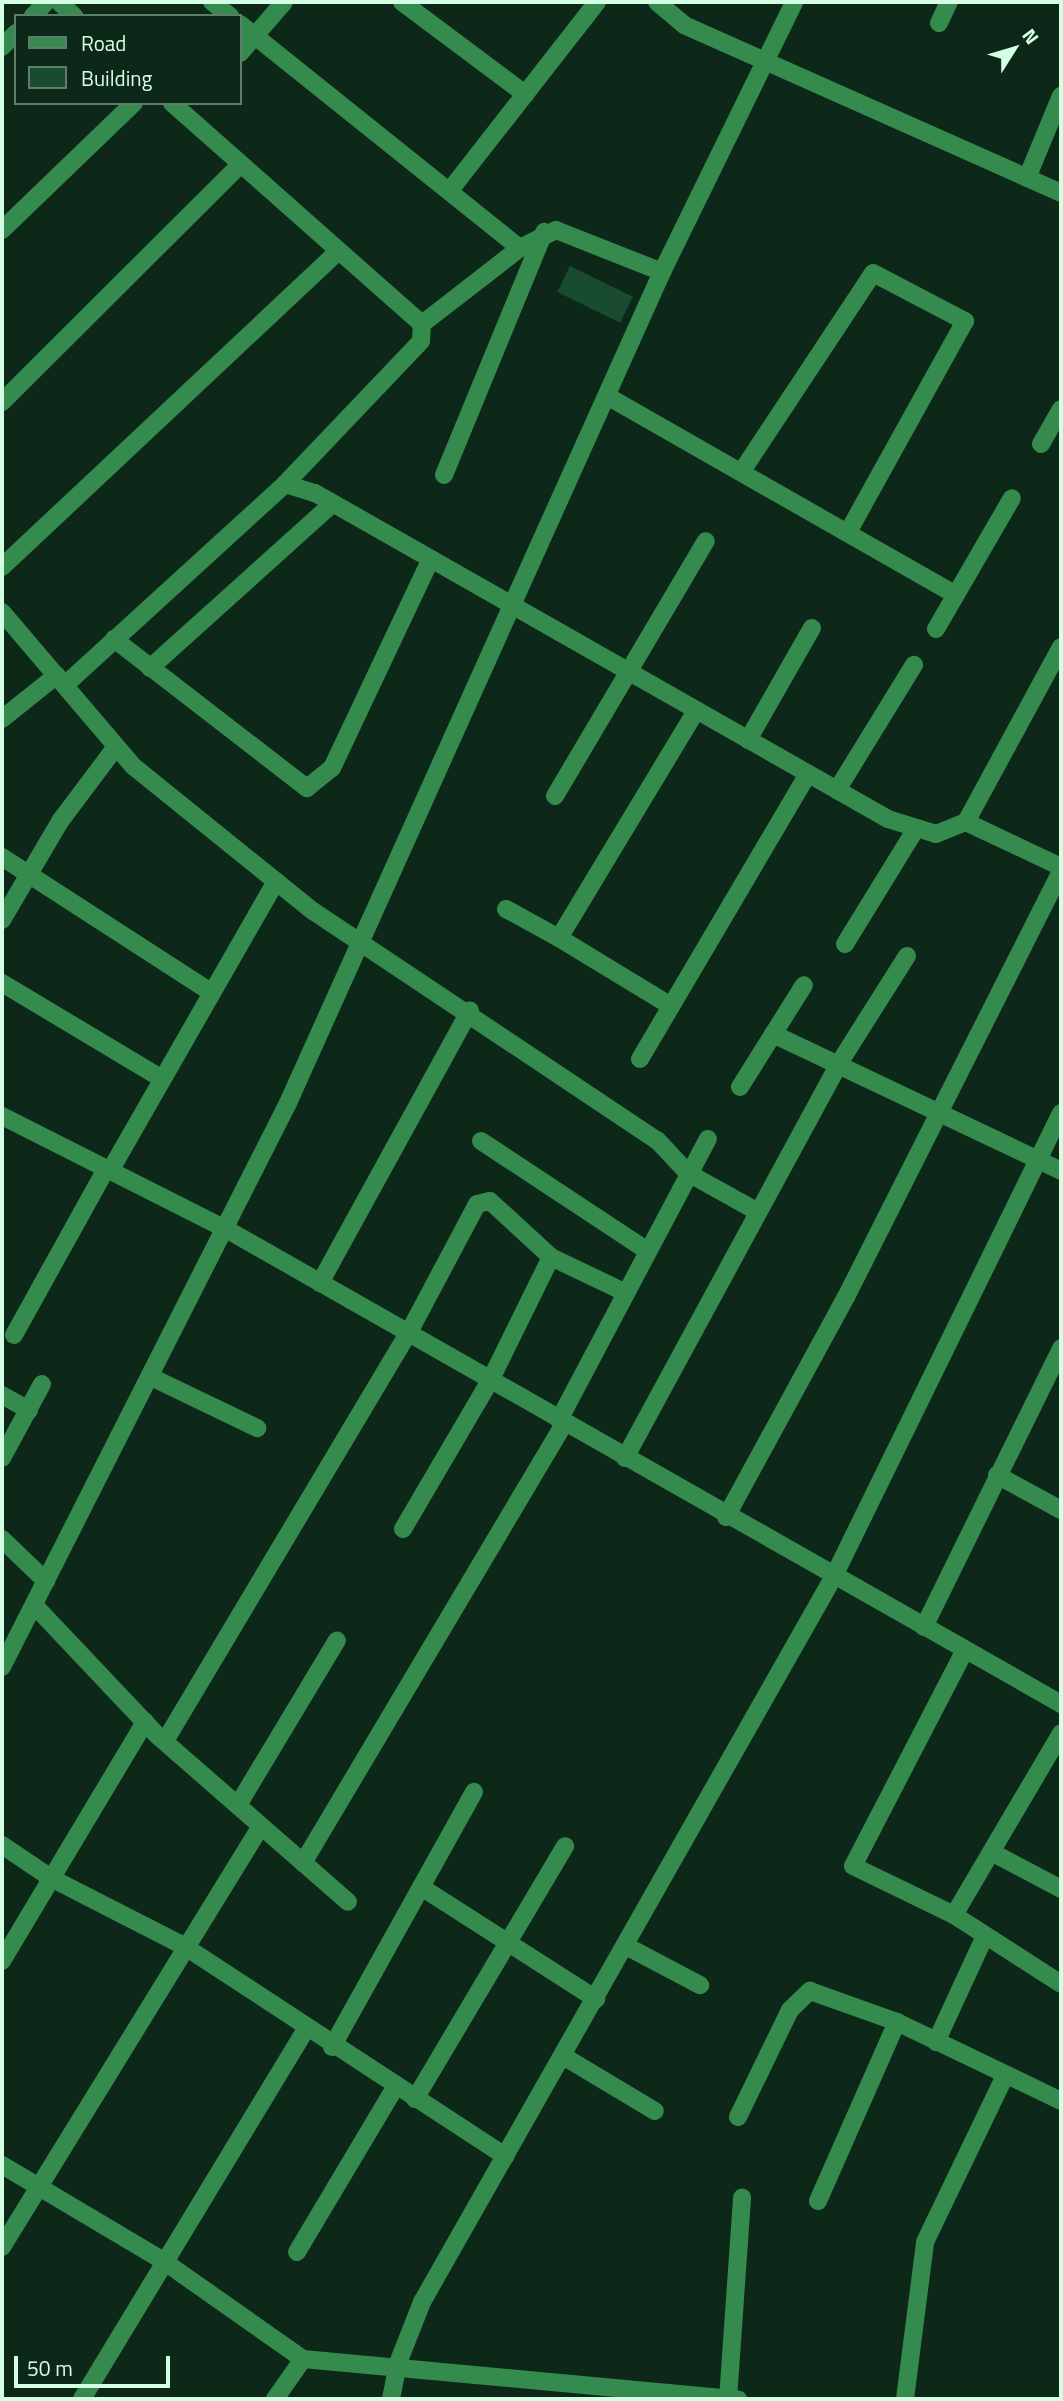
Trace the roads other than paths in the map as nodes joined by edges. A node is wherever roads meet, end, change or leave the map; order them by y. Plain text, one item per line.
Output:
1 (58, 2) edge
2 (212, 2) edge
3 (284, 2) edge
4 (402, 2) edge
5 (597, 2) edge
6 (657, 2) edge
7 (794, 2) edge
8 (949, 2) edge
9 (72, 14) edge
10 (227, 14) edge
11 (939, 23) dead end
12 (242, 26) edge
13 (255, 36) junction
14 (242, 51) edge
15 (768, 59) junction
16 (525, 94) junction
17 (1061, 96) edge
18 (132, 105) edge
19 (191, 110) edge
20 (240, 165) junction
21 (1027, 178) junction
22 (451, 189) junction
23 (1061, 193) edge
24 (2, 230) edge
25 (544, 232) junction
26 (520, 248) junction
27 (338, 251) junction
28 (662, 272) junction
29 (422, 324) junction
30 (607, 396) junction
31 (2, 402) edge
32 (1061, 409) edge
33 (1041, 444) dead end
34 (742, 471) junction
35 (444, 475) dead end
36 (285, 484) junction
37 (1012, 498) dead end
38 (333, 503) junction
39 (848, 532) junction
40 (706, 541) dead end
41 (431, 559) junction
42 (2, 567) edge
43 (954, 594) junction
44 (514, 607) junction
45 (2, 612) edge
46 (812, 628) dead end
47 (936, 629) dead end
48 (114, 639) junction
49 (1061, 647) edge
50 (914, 664) dead end
51 (150, 668) junction
52 (632, 674) junction
53 (61, 680) junction
54 (696, 711) junction
55 (2, 719) edge
56 (748, 740) junction
57 (115, 748) junction
58 (808, 774) junction
59 (837, 790) junction
60 (555, 796) dead end
61 (966, 822) junction
62 (915, 830) junction
63 (2, 858) edge
64 (1061, 870) edge
65 (28, 877) junction
66 (276, 881) junction
67 (506, 909) dead end
68 (2, 920) edge
69 (559, 938) junction
70 (363, 944) junction
71 (845, 944) dead end
72 (907, 956) dead end
73 (2, 984) edge
74 (804, 985) dead end
75 (209, 991) junction
76 (671, 1006) junction
77 (470, 1010) junction
78 (773, 1034) junction
79 (640, 1059) dead end
80 (838, 1065) junction
81 (161, 1078) junction
82 (740, 1087) dead end
83 (939, 1113) junction
84 (1061, 1113) edge
85 (3, 1120) edge
86 (708, 1139) dead end
87 (481, 1141) dead end
88 (1038, 1159) junction
89 (108, 1170) junction
90 (1061, 1171) edge
91 (688, 1173) junction
92 (758, 1212) junction
93 (226, 1229) junction
94 (645, 1250) junction
95 (551, 1257) junction
96 (320, 1283) junction
97 (624, 1292) junction
98 (408, 1334) junction
99 (14, 1335) dead end
100 (1061, 1348) edge
101 (151, 1377) junction
102 (490, 1381) junction
103 (42, 1384) dead end
104 (2, 1395) edge
105 (29, 1410) junction
106 (561, 1422) junction
107 (257, 1428) dead end
108 (2, 1458) edge
109 (625, 1458) junction
110 (997, 1475) junction
111 (1061, 1510) edge
112 (726, 1517) junction
113 (403, 1529) dead end
114 (2, 1539) edge
115 (833, 1578) junction
116 (47, 1581) junction
117 (34, 1605) junction
118 (924, 1627) junction
119 (337, 1640) dead end
120 (965, 1650) junction
121 (2, 1667) edge
122 (1061, 1704) edge
123 (145, 1722) junction
124 (1061, 1732) edge
125 (165, 1741) junction
126 (474, 1792) dead end
127 (238, 1805) junction
128 (261, 1826) junction
129 (2, 1844) edge
130 (565, 1846) dead end
131 (995, 1854) junction
132 (303, 1863) junction
133 (51, 1878) junction
134 (421, 1887) junction
135 (1061, 1889) edge
136 (348, 1902) dead end
137 (954, 1915) junction
138 (985, 1936) junction
139 (507, 1943) junction
140 (184, 1946) junction
141 (626, 1946) junction
142 (2, 1961) edge
143 (1061, 1984) edge
144 (700, 1985) dead end
145 (596, 1999) junction
146 (897, 2022) junction
147 (306, 2029) junction
148 (936, 2042) junction
149 (332, 2047) junction
150 (563, 2056) junction
151 (1004, 2078) junction
152 (396, 2086) junction
153 (415, 2099) junction
154 (1061, 2101) edge
155 (655, 2110) dead end
156 (738, 2117) dead end
157 (505, 2156) junction
158 (2, 2165) edge
159 (38, 2190) junction
160 (742, 2197) dead end
161 (818, 2200) dead end
162 (2, 2247) edge
163 (297, 2252) dead end
164 (162, 2260) junction
165 (303, 2360) junction
166 (398, 2364) junction
167 (82, 2399) edge
168 (275, 2399) edge
169 (391, 2399) edge
170 (729, 2399) edge
171 (738, 2399) edge
172 (905, 2399) edge

1 - 9 street
2 - 10 street
3 - 13 street
4 - 16 street
5 - 16 street
6 - 15 street
7 - 15 street
8 - 11 street
12 - 13 street
13 - 14 street
13 - 22 street
15 - 21 street
15 - 28 street
16 - 22 street
17 - 21 street
18 - 24 street
19 - 20 street
20 - 27 street
20 - 31 street
21 - 23 street
22 - 26 street
25 - 26 street
25 - 28 street
25 - 35 street
26 - 29 street
27 - 29 street
27 - 42 street
28 - 30 street
29 - 36 street
30 - 34 street
30 - 44 street
32 - 33 street
34 - 39 street
34 - 39 street
36 - 38 street
36 - 48 street
37 - 43 street
38 - 41 street
38 - 51 street
39 - 43 street
40 - 52 street
41 - 44 street
41 - 51 street
43 - 47 street
44 - 52 street
44 - 70 street
45 - 53 street
46 - 56 street
48 - 51 street
48 - 53 street
49 - 61 street
50 - 59 street
52 - 54 street
52 - 60 street
53 - 55 street
53 - 57 street
54 - 56 street
54 - 69 street
56 - 58 street
57 - 65 street
57 - 66 street
58 - 59 street
58 - 76 street
59 - 62 street
61 - 62 street
61 - 64 street
62 - 71 street
63 - 65 street
64 - 83 street
65 - 68 street
65 - 75 street
66 - 70 street
66 - 75 street
67 - 69 street
69 - 76 street
70 - 77 street
70 - 93 street
72 - 80 street
73 - 81 street
74 - 78 street
75 - 81 street
76 - 79 street
77 - 91 street
77 - 96 street
78 - 80 street
78 - 82 street
80 - 83 street
80 - 92 street
81 - 89 street
83 - 88 street
83 - 112 street
84 - 88 street
85 - 89 street
86 - 91 street
87 - 94 street
88 - 90 street
88 - 115 street
89 - 93 street
89 - 99 street
91 - 92 street
91 - 94 street
92 - 109 street
93 - 96 street
93 - 101 street
94 - 97 street
95 - 97 street
95 - 98 street
95 - 102 street
96 - 98 street
97 - 106 street
98 - 102 street
98 - 125 street
100 - 110 street
101 - 107 street
101 - 116 street
102 - 106 street
102 - 113 street
103 - 105 street
104 - 105 street
105 - 108 street
106 - 109 street
106 - 132 street
109 - 112 street
110 - 111 street
110 - 118 street
112 - 115 street
114 - 116 street
115 - 118 street
115 - 141 street
116 - 117 street
117 - 121 street
117 - 123 street
118 - 120 street
119 - 127 street
120 - 122 street
120 - 137 street
123 - 125 street
123 - 133 street
124 - 131 street
125 - 127 street
126 - 134 street
127 - 128 street
128 - 132 street
128 - 140 street
129 - 133 street
130 - 139 street
131 - 135 street
131 - 137 street
132 - 136 street
133 - 140 street
133 - 142 street
134 - 139 street
134 - 149 street
137 - 138 street
138 - 143 street
138 - 148 street
139 - 145 street
139 - 153 street
140 - 147 street
140 - 159 street
141 - 144 street
141 - 145 street
145 - 150 street
146 - 148 street
146 - 156 street
146 - 161 street
147 - 149 street
147 - 164 street
148 - 151 street
149 - 152 street
150 - 155 street
150 - 157 street
151 - 154 street
151 - 172 street
152 - 153 street
152 - 163 street
153 - 157 street
157 - 166 street
158 - 159 street
159 - 162 street
159 - 164 street
160 - 170 street
164 - 165 street
164 - 167 street
165 - 166 street
165 - 168 street
166 - 169 street
166 - 170 street
170 - 171 street

